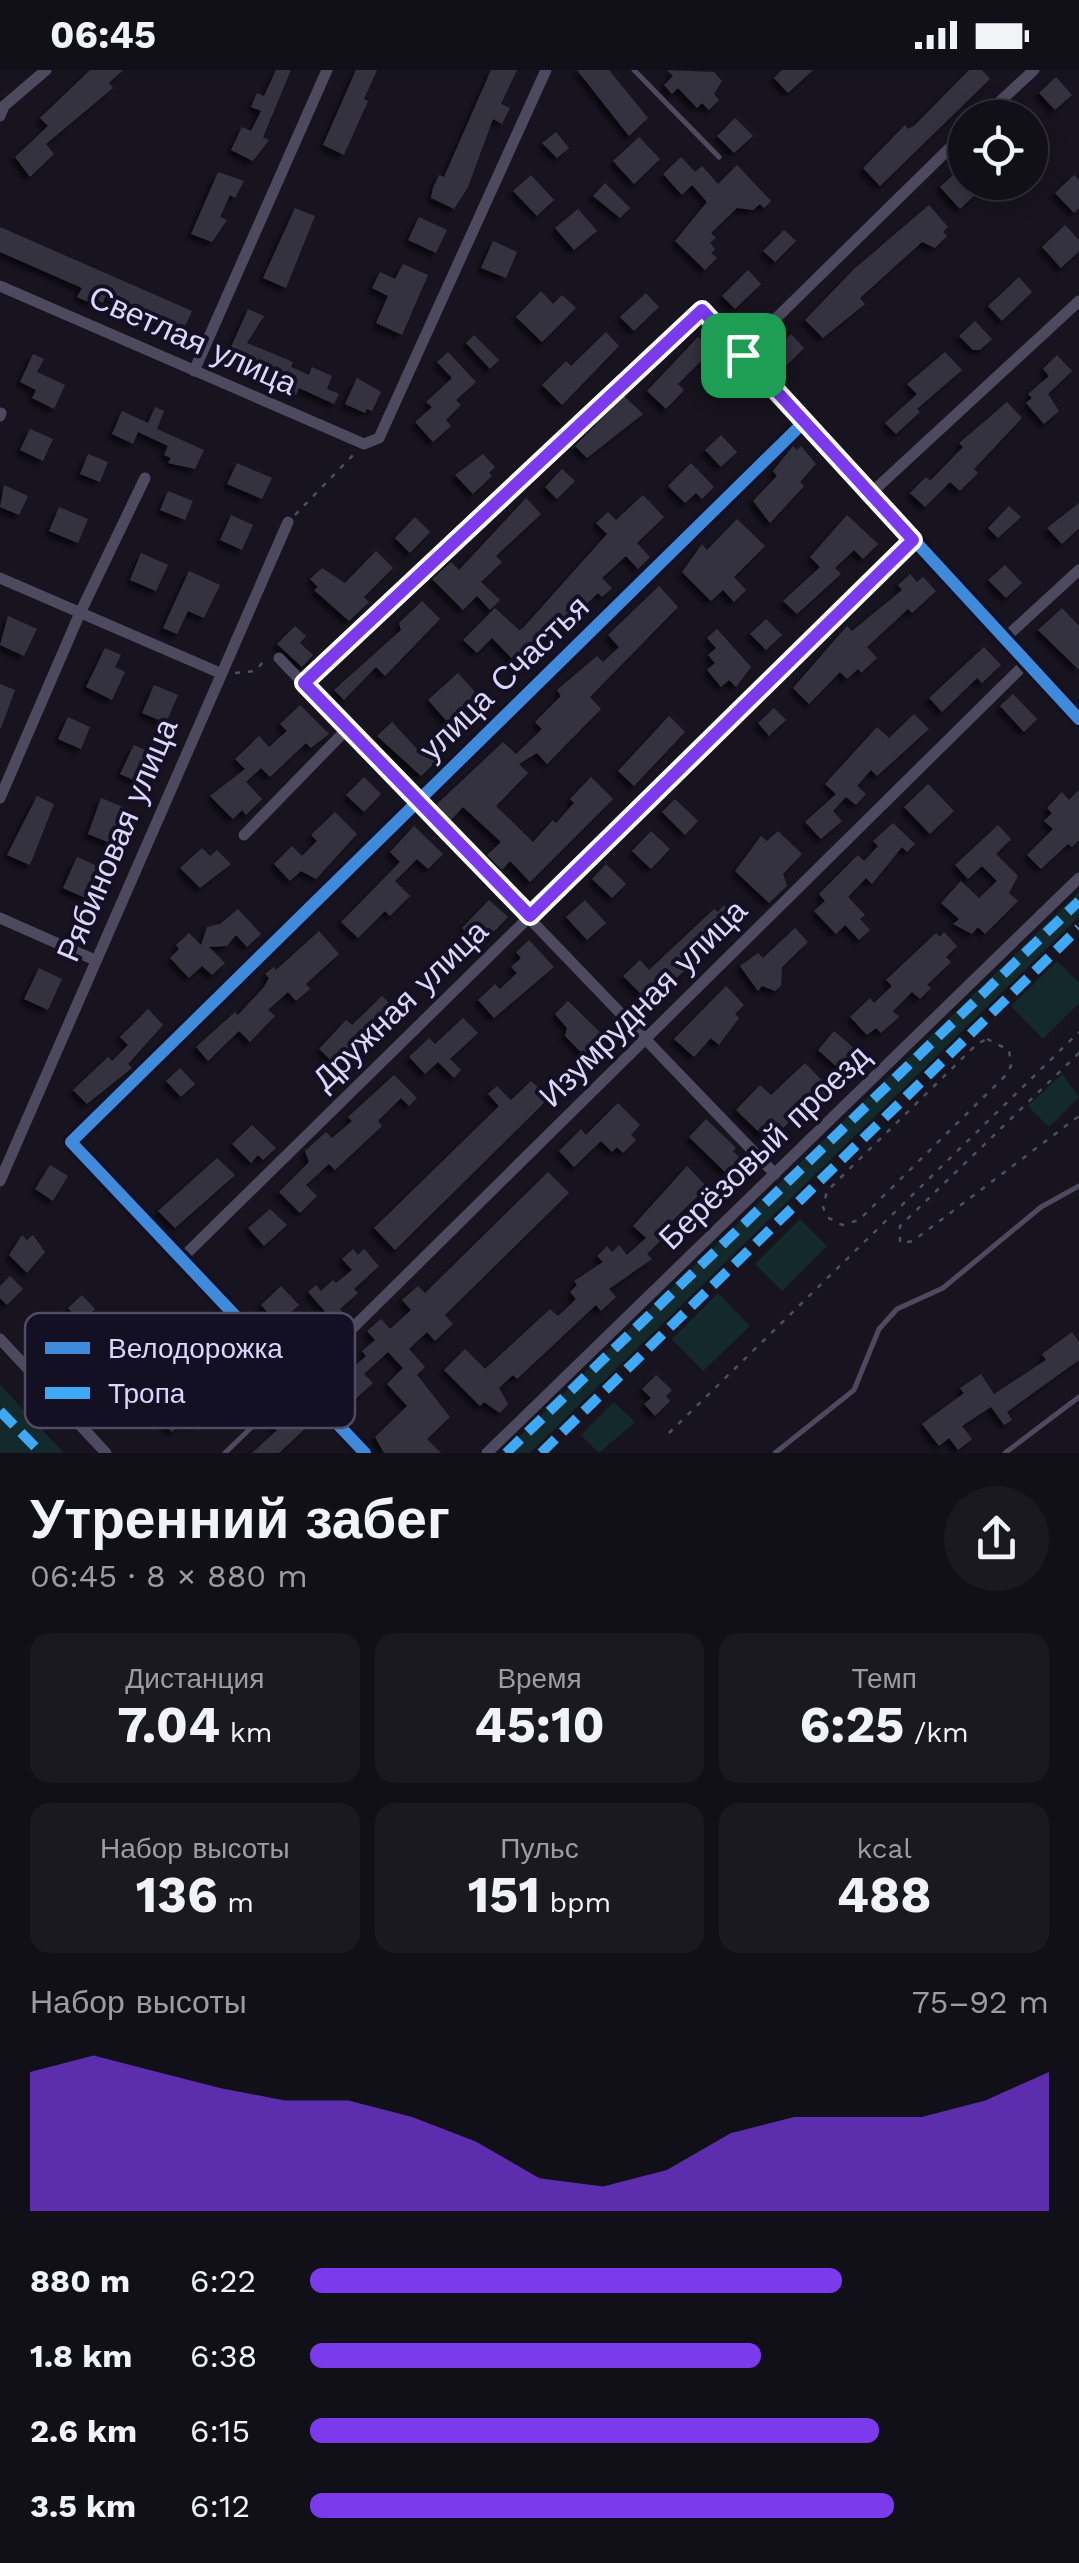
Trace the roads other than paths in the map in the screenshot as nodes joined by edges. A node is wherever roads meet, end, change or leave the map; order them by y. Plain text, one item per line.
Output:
1 (46, 70) edge
2 (327, 70) edge
3 (546, 70) edge
4 (634, 70) edge
5 (1034, 70) edge
6 (1002, 100) edge
7 (0, 116) edge
8 (948, 151) edge
9 (719, 157) dead end
10 (0, 286) edge
11 (1079, 301) edge
12 (755, 340) dead end
13 (194, 371) junction
14 (805, 422) junction
15 (145, 478) dead end
16 (870, 494) junction
17 (288, 522) road end
18 (913, 540) junction
19 (1079, 570) edge
20 (0, 578) edge
21 (80, 614) junction
22 (1006, 638) junction
23 (275, 656) road end
24 (1026, 663) junction
25 (220, 671) junction
26 (304, 683) junction
27 (1079, 719) edge
28 (348, 728) junction
29 (0, 798) edge
30 (418, 801) junction
31 (244, 835) dead end
32 (1079, 878) edge
33 (530, 916) junction
34 (0, 918) edge
35 (95, 960) junction
36 (647, 1037) junction
37 (775, 1174) junction
38 (0, 1181) edge
39 (1079, 1186) edge
40 (182, 1258) junction
41 (233, 1313) edge
42 (355, 1326) edge
43 (0, 1339) edge
44 (25, 1366) edge
45 (1079, 1397) edge
46 (83, 1428) edge
47 (251, 1428) edge
48 (341, 1428) edge
49 (106, 1453) edge
50 (225, 1453) edge
51 (365, 1453) edge
52 (487, 1453) edge
53 (776, 1453) edge
54 (1005, 1453) edge

1 - 7 street
2 - 13 street
3 - 13 street, Светлая улица
4 - 9 lane
5 - 6 street
8 - 12 street
10 - 13 street, Светлая улица
11 - 16 street
14 - 16 street
14 - 26 street
14 - 30 street, улица Счастья
15 - 21 street
16 - 18 street
17 - 25 street, Рябиновая улица
18 - 22 street
18 - 33 street, Дружная улица
19 - 22 street
20 - 21 street
21 - 25 street
21 - 29 street
22 - 24 street
23 - 26 street
24 - 27 street
24 - 36 street, Изумрудная улица
25 - 35 street, Рябиновая улица
26 - 28 street
28 - 30 street
28 - 31 street
30 - 33 street
30 - 40 street, улица Счастья
32 - 37 street, Берёзовый проезд
33 - 36 street
33 - 40 street, Дружная улица
34 - 35 street
35 - 38 street, Рябиновая улица
36 - 37 street
36 - 42 street, Изумрудная улица
37 - 52 street, Берёзовый проезд
39 - 53 lane
40 - 41 street
43 - 44 street
45 - 54 lane
46 - 49 street
47 - 50 lane
48 - 51 street

